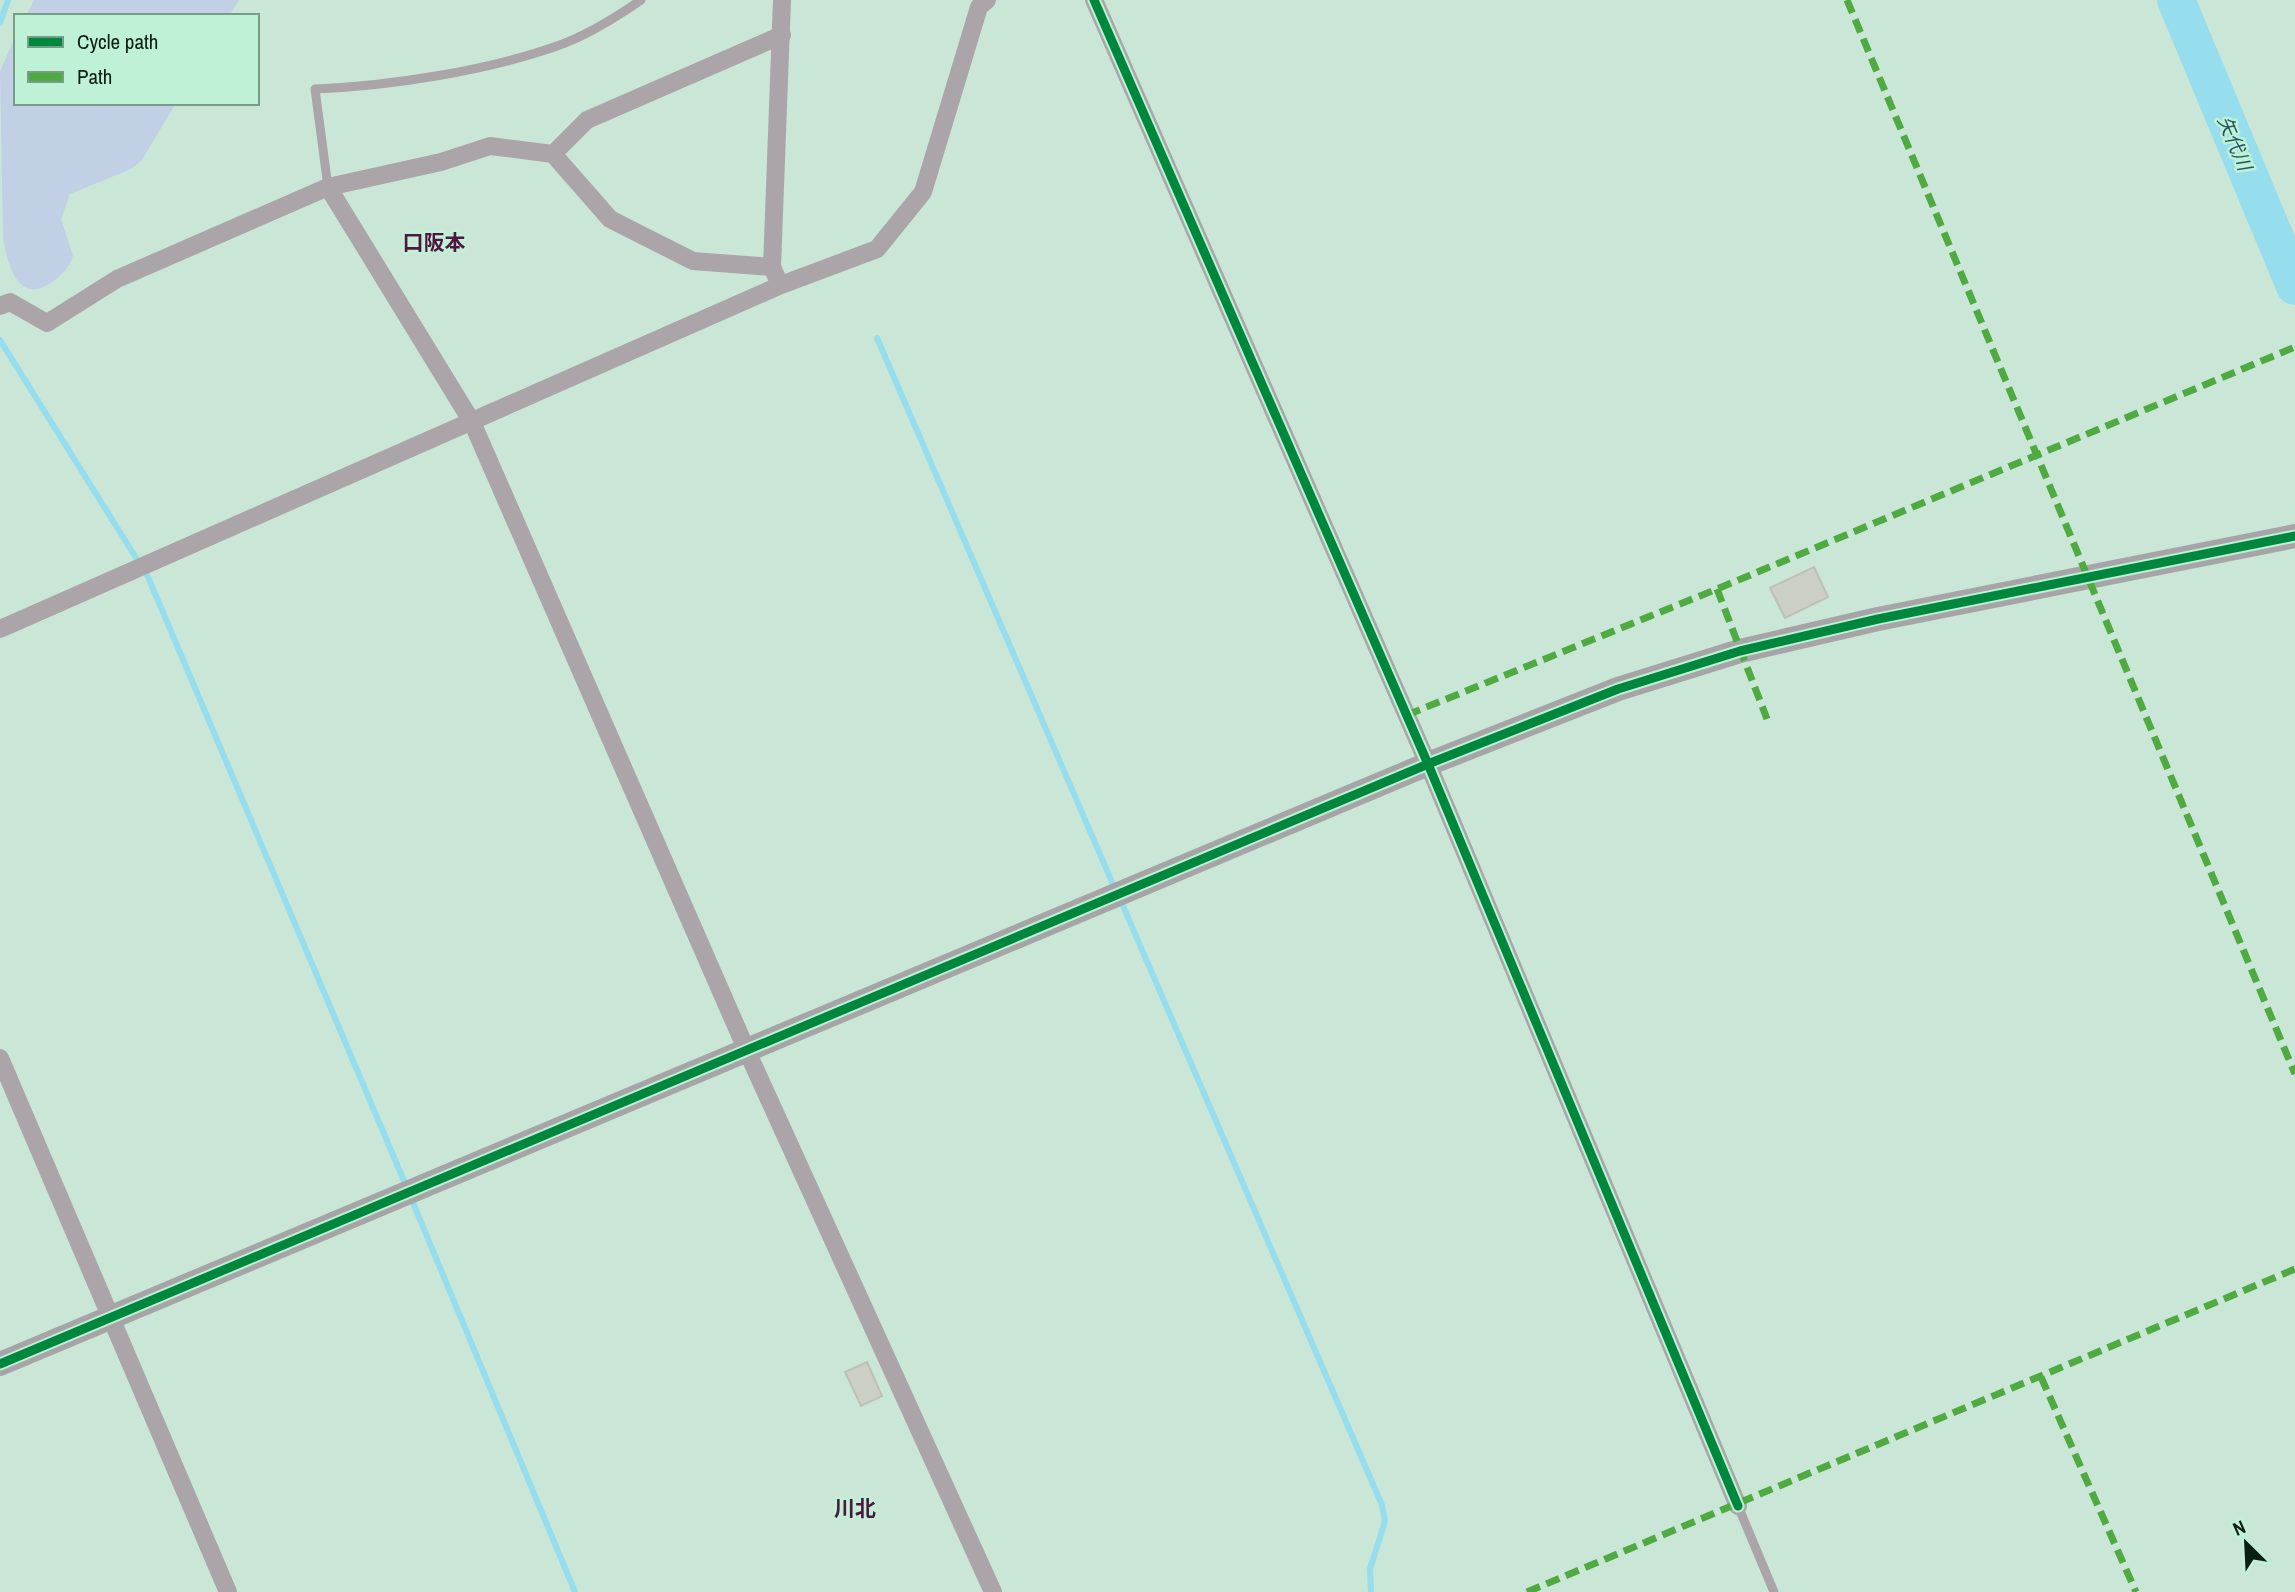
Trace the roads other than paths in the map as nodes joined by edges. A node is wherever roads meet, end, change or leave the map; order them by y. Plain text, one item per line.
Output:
1 (641, 0) edge
2 (782, 0) edge
3 (987, 0) edge
4 (1094, 0) edge
5 (782, 35) junction
6 (553, 154) junction
7 (328, 187) junction
8 (772, 267) junction
9 (781, 285) junction
10 (0, 306) edge
11 (472, 422) junction
12 (2295, 536) edge
13 (0, 629) edge
14 (1428, 764) junction
15 (747, 1051) junction
16 (0, 1058) edge
17 (111, 1317) junction
18 (0, 1364) edge
19 (1738, 1506) joint
20 (228, 1592) edge
21 (993, 1592) edge
22 (1774, 1592) edge

1 - 7 lane
2 - 5 street
3 - 9 street
4 - 14 street
5 - 6 street
5 - 8 street
6 - 7 street
6 - 8 street
7 - 10 street
7 - 11 street
8 - 9 street
9 - 11 street
11 - 13 street
11 - 15 street
12 - 14 street
14 - 15 street
14 - 19 street
15 - 17 street
15 - 21 street
16 - 17 street
17 - 18 street
17 - 20 street
19 - 22 lane

